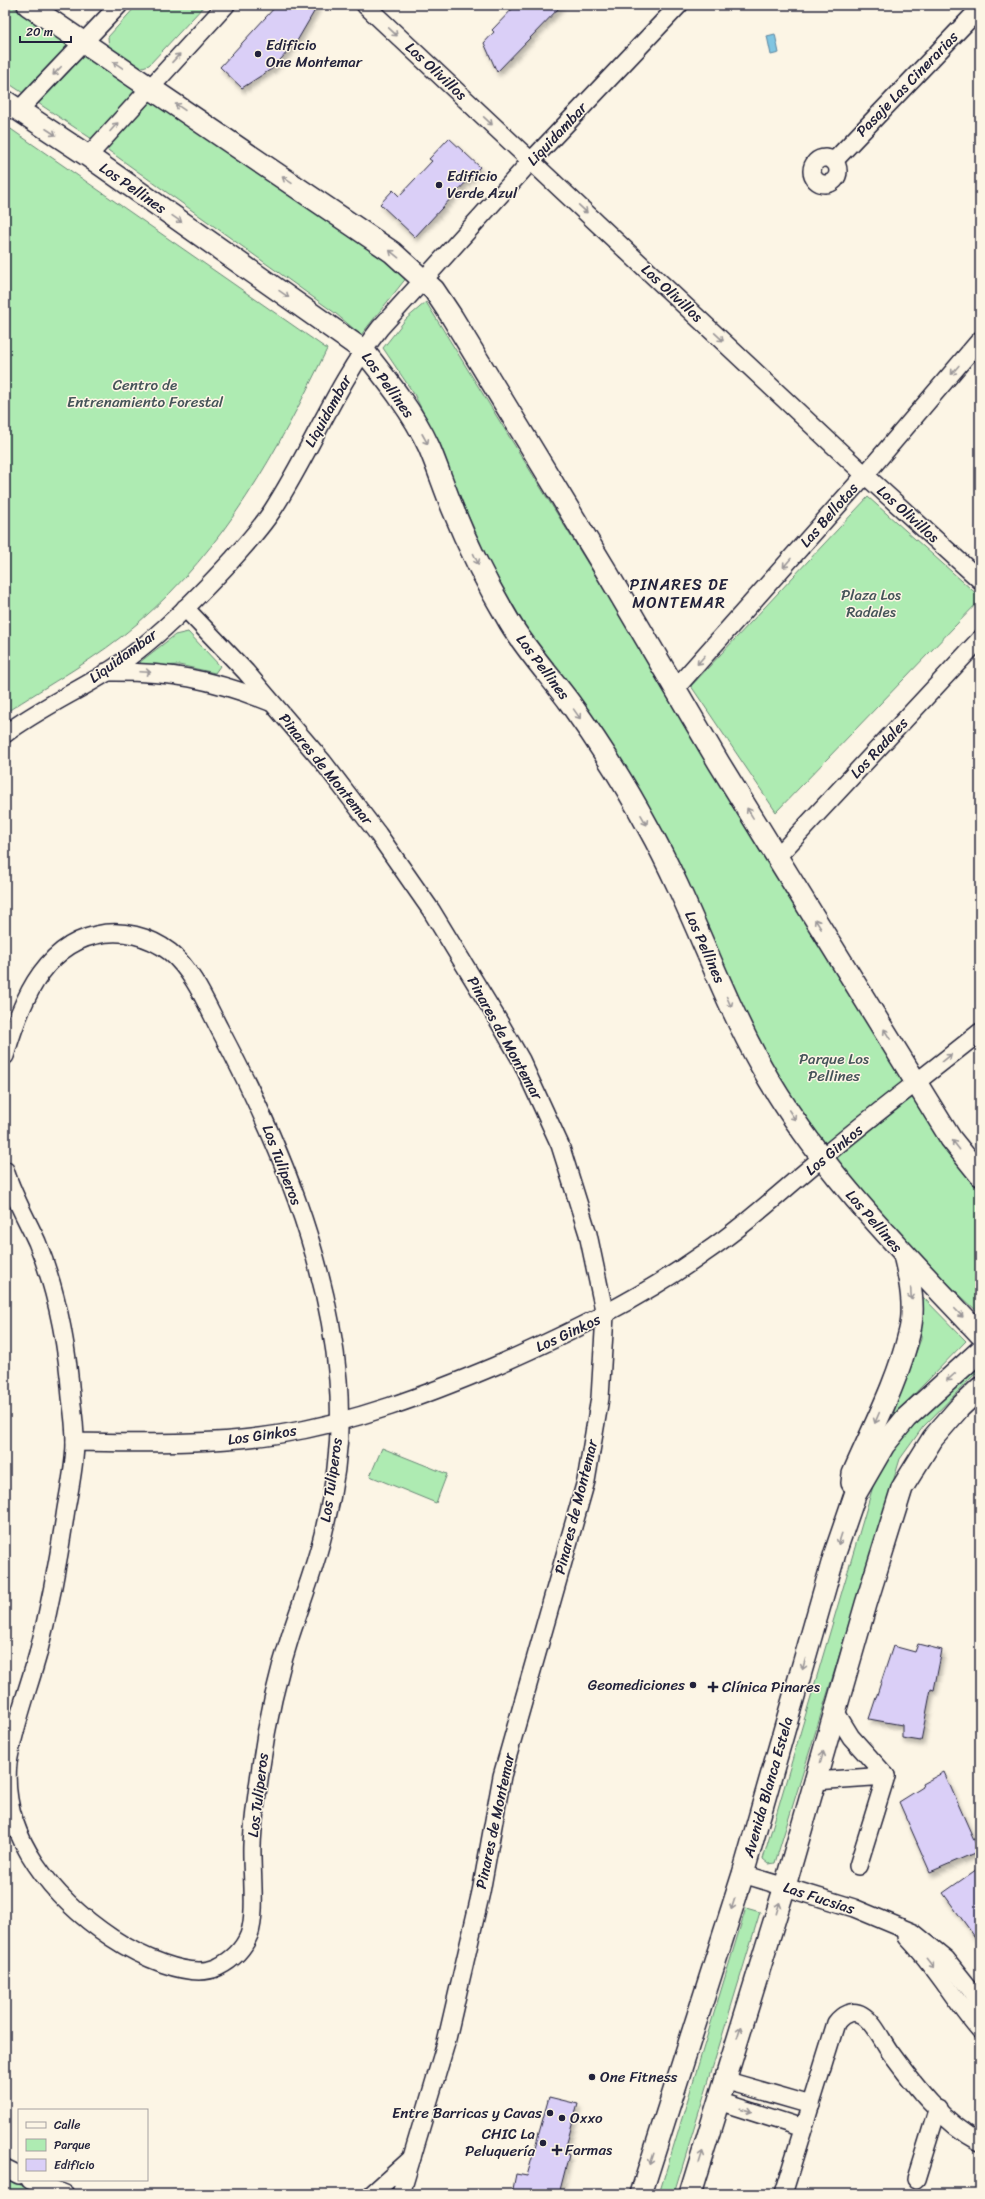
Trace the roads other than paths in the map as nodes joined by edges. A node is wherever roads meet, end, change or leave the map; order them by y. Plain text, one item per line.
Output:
1 (28, 5) edge
2 (119, 5) edge
3 (226, 5) edge
4 (365, 5) edge
5 (679, 5) edge
6 (980, 8) edge
7 (84, 43) junction
8 (150, 87) junction
9 (12, 106) edge
10 (88, 156) junction
11 (834, 160) dead end
12 (531, 161) junction
13 (424, 280) junction
14 (980, 340) edge
15 (363, 350) junction
16 (865, 475) junction
17 (980, 580) edge
18 (185, 608) junction
19 (980, 639) edge
20 (106, 672) junction
21 (675, 689) junction
22 (272, 703) junction
23 (5, 734) edge
24 (777, 857) junction
25 (980, 1032) edge
26 (5, 1056) edge
27 (917, 1082) junction
28 (821, 1158) junction
29 (5, 1170) edge
30 (980, 1175) edge
31 (904, 1255) junction
32 (605, 1315) junction
33 (980, 1334) edge
34 (980, 1350) edge
35 (980, 1388) edge
36 (339, 1422) junction
37 (75, 1442) junction
38 (849, 1510) junction
39 (835, 1711) junction
40 (886, 1776) junction
41 (815, 1781) junction
42 (858, 1866) dead end
43 (743, 1874) junction
44 (785, 1886) junction
45 (893, 1925) junction
46 (980, 2006) edge
47 (980, 2030) edge
48 (724, 2080) junction
49 (718, 2101) junction
50 (812, 2105) junction
51 (938, 2108) junction
52 (803, 2128) junction
53 (980, 2142) edge
54 (412, 2158) junction
55 (5, 2168) edge
56 (18, 2174) edge
57 (916, 2179) dead end
58 (32, 2181) edge
59 (65, 2194) edge
60 (372, 2194) edge
61 (401, 2194) edge
62 (641, 2194) edge
63 (690, 2194) edge
64 (783, 2194) edge

1 - 7 main road
2 - 7 street
8 -> 3 street
4 -> 12 street, Los Olivillos
5 - 12 street, Liquidambar
6 - 11 street, Pasaje Las Cinerarias
8 -> 7 main road
7 -> 9 street
10 -> 8 street
13 -> 8 main road
9 -> 10 main road, Los Pellines
10 -> 15 main road, Los Pellines
12 - 13 street, Liquidambar
12 -> 16 street, Los Olivillos
13 - 15 street, Liquidambar
13 - 21 main road
14 -> 16 street, Las Bellotas
15 - 18 street, Liquidambar
15 -> 28 main road, Los Pellines
16 - 17 street, Los Olivillos
16 -> 21 street, Las Bellotas
18 - 20 street, Liquidambar
18 - 22 street, Pinares de Montemar
19 - 24 street, Los Radales
20 -> 22 street, Pinares de Montemar
20 - 23 street, Liquidambar
24 -> 21 main road
22 - 32 street, Pinares de Montemar
27 -> 24 main road
27 -> 25 street, Los Ginkos
26 - 36 street, Los Tuliperos
27 - 28 street, Los Ginkos
30 -> 27 main road
28 - 31 main road, Los Pellines
28 - 32 street, Los Ginkos
29 - 37 street, Los Tuliperos
31 -> 33 main road, Los Pellines
31 -> 38 main road
32 - 36 street, Los Ginkos
32 - 54 street, Pinares de Montemar
34 -> 38 main road, Avenida Blanca Estela
35 - 39 main road
36 - 37 street, Los Ginkos
36 - 37 street, Los Tuliperos
38 -> 43 main road, Avenida Blanca Estela
39 - 40 street
41 -> 39 main road
40 - 41 street
40 - 42 street
41 - 44 main road
43 - 44 street, Las Fucsias
43 -> 62 main road, Avenida Blanca Estela
44 - 45 street, Las Fucsias
48 -> 44 main road
45 - 46 street, Las Fucsias
45 -> 47 street, Las Fucsias
48 - 49 main road
48 - 50 street
49 -> 52 street
63 -> 49 main road
50 - 51 street
50 - 52 street
51 - 53 street
51 - 57 street
52 - 64 street
54 - 60 street
54 - 61 street, Pinares de Montemar
55 - 56 street
58 - 59 street

